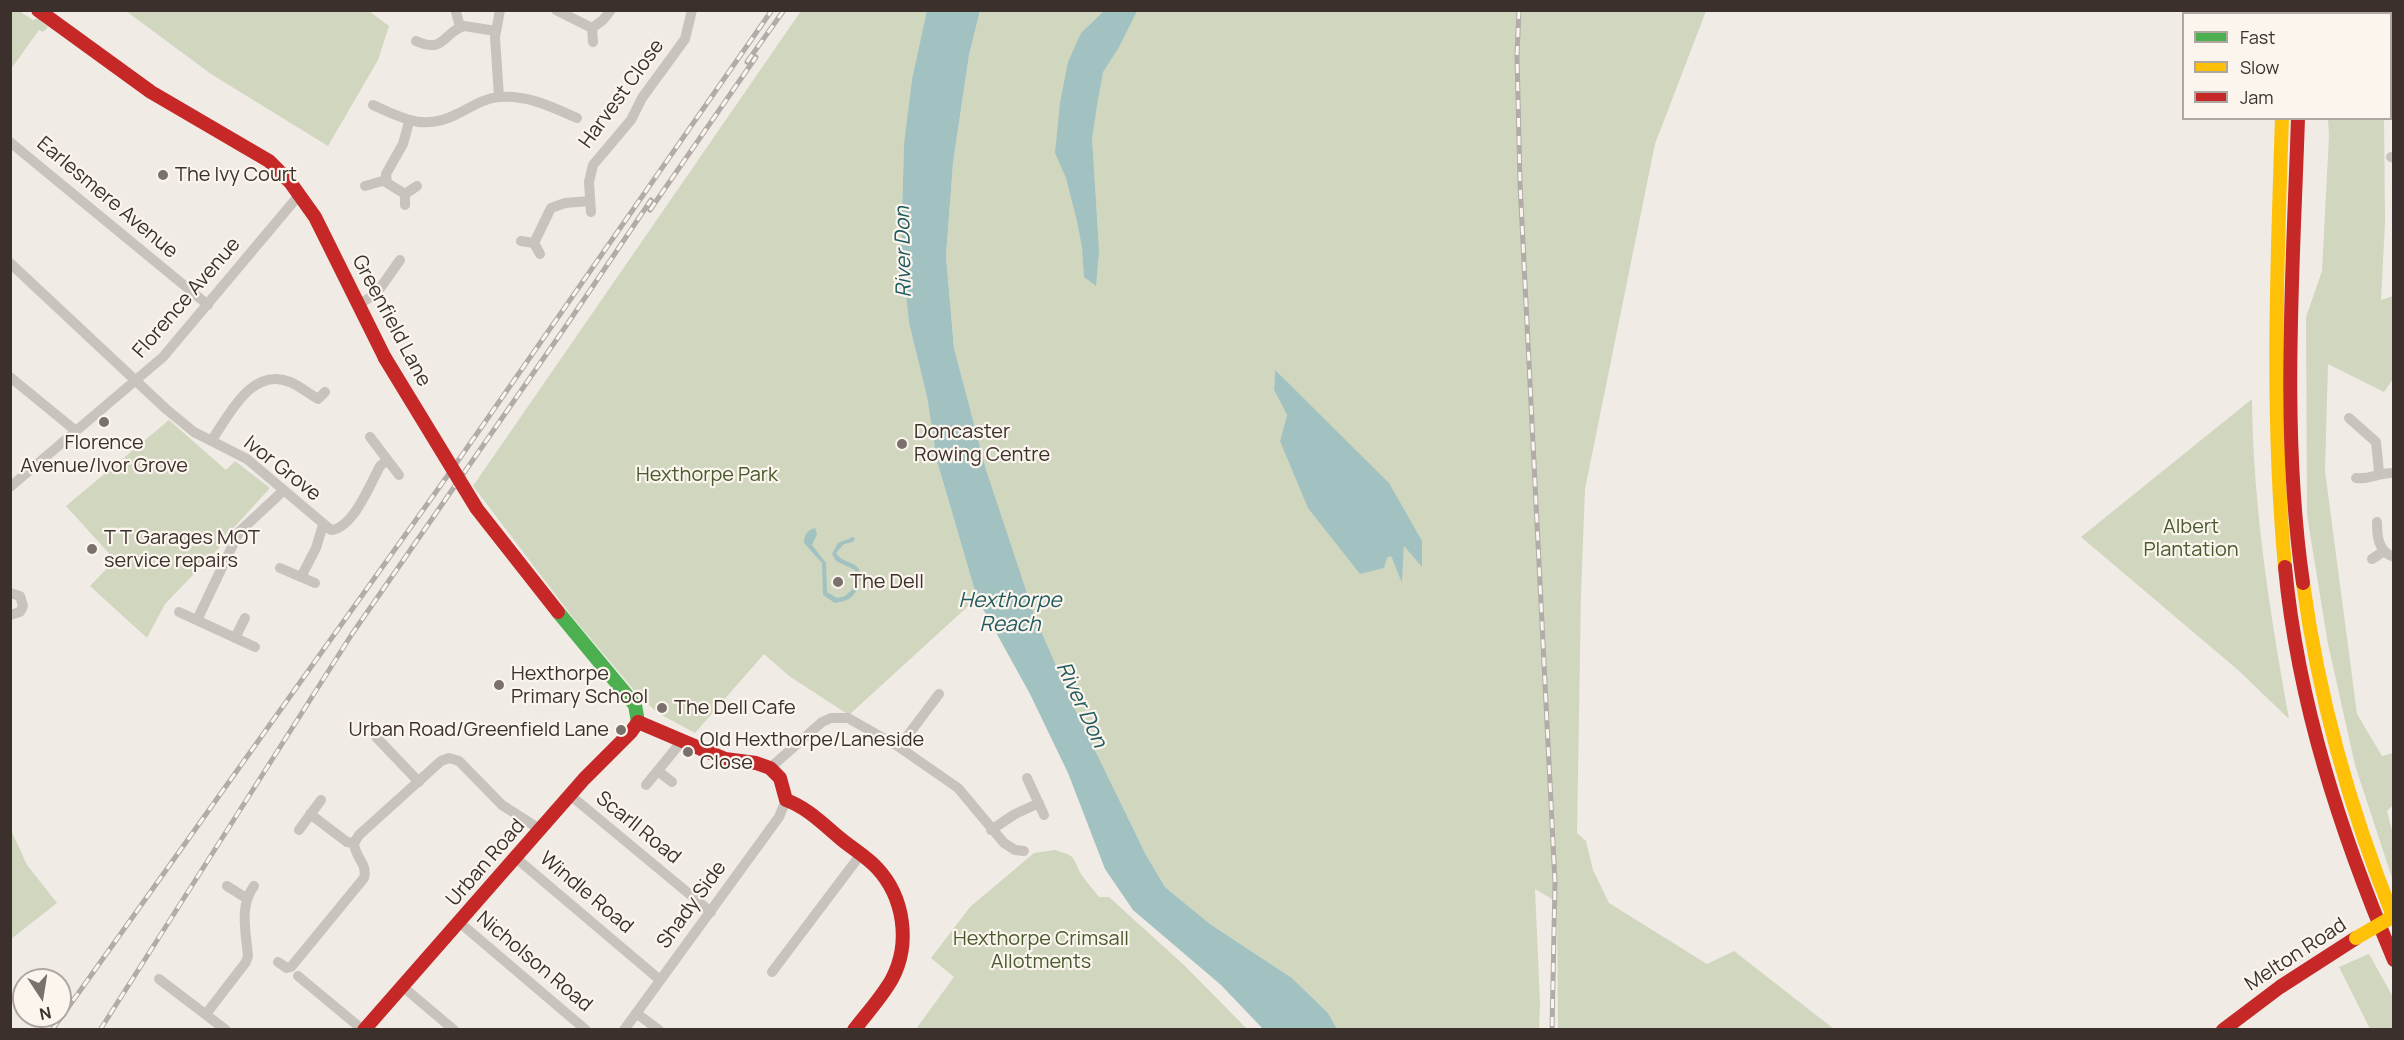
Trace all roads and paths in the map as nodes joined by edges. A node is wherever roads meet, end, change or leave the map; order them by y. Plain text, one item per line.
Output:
1 (38, 10) edge
2 (500, 10) edge
3 (556, 10) edge
4 (611, 10) edge
5 (692, 10) edge
6 (456, 12) dead end
7 (460, 27) junction
8 (592, 28) junction
9 (495, 31) junction
10 (416, 40) dead end
11 (593, 42) dead end
12 (498, 97) junction
13 (374, 105) dead end
14 (560, 110) junction
15 (577, 117) dead end
16 (2282, 120) edge
17 (2298, 120) edge
18 (409, 122) junction
19 (554, 122) dead end
20 (10, 142) edge
21 (386, 180) junction
22 (365, 186) dead end
23 (417, 186) dead end
24 (300, 194) junction
25 (590, 201) junction
26 (591, 212) dead end
27 (521, 241) dead end
28 (534, 243) junction
29 (540, 254) dead end
30 (400, 260) dead end
31 (10, 262) edge
32 (359, 304) junction
33 (208, 305) junction
34 (10, 377) edge
35 (138, 380) junction
36 (325, 392) dead end
37 (2349, 418) dead end
38 (76, 431) junction
39 (369, 437) dead end
40 (211, 441) junction
41 (387, 460) junction
42 (2379, 472) junction
43 (2394, 473) edge
44 (399, 475) dead end
45 (2356, 478) dead end
46 (10, 487) edge
47 (284, 491) junction
48 (2377, 522) dead end
49 (323, 525) junction
50 (2389, 554) edge
51 (2372, 559) dead end
52 (280, 568) dead end
53 (301, 576) junction
54 (315, 583) dead end
55 (10, 592) edge
56 (179, 612) dead end
57 (10, 615) edge
58 (245, 618) dead end
59 (197, 620) junction
60 (236, 638) junction
61 (255, 647) dead end
62 (939, 694) dead end
63 (638, 722) junction
64 (376, 737) dead end
65 (682, 741) junction
66 (899, 747) junction
67 (770, 768) junction
68 (658, 771) junction
69 (1027, 778) dead end
70 (419, 782) junction
71 (672, 782) dead end
72 (646, 785) dead end
73 (570, 795) junction
74 (321, 800) dead end
75 (786, 800) junction
76 (1038, 803) junction
77 (310, 814) junction
78 (1044, 815) dead end
79 (299, 830) dead end
80 (541, 830) junction
81 (991, 830) junction
82 (354, 843) junction
83 (1024, 851) dead end
84 (861, 854) junction
85 (516, 858) junction
86 (227, 886) dead end
87 (254, 886) dead end
88 (246, 898) junction
89 (711, 912) junction
90 (2394, 917) edge
91 (459, 922) junction
92 (2394, 960) edge
93 (278, 962) dead end
94 (772, 972) dead end
95 (298, 975) dead end
96 (159, 979) dead end
97 (660, 980) junction
98 (402, 986) junction
99 (636, 1013) junction
100 (206, 1014) junction
101 (226, 1029) edge
102 (363, 1029) edge
103 (454, 1029) edge
104 (586, 1029) edge
105 (624, 1029) edge
106 (659, 1029) edge
107 (854, 1029) edge
108 (2223, 1029) edge

1 - 24 main road, Greenfield Lane
2 - 9 street
3 - 8 street
4 - 8 street
5 - 25 street, Harvest Close
6 - 7 street
7 - 9 street
7 - 10 street
8 - 11 street
9 - 12 street
12 - 14 street
12 - 18 street
13 - 18 street
14 - 15 street
14 - 19 street
16 - 92 main road
17 - 90 main road
18 - 21 street
20 - 33 street, Earlesmere Avenue
21 - 22 street
21 - 23 street
24 - 32 main road, Greenfield Lane
24 - 33 street, Florence Avenue
25 - 26 street, Harvest Close
25 - 28 street
27 - 28 street
28 - 29 street
30 - 32 street
31 - 35 street, Ivor Grove
32 - 63 main road, Greenfield Lane, bridge
33 - 35 street, Florence Avenue
34 - 38 street
35 - 38 street, Florence Avenue
35 - 40 street, Ivor Grove
36 - 40 street
37 - 42 street
38 - 46 street, Florence Avenue
39 - 41 street
40 - 47 street, Ivor Grove
41 - 44 street
41 - 49 street, Ivor Grove
42 - 43 street
42 - 45 street
47 - 49 street, Ivor Grove
47 - 59 street
48 - 50 street
49 - 53 street
50 - 51 street
52 - 53 street
53 - 54 street
55 - 57 street
56 - 59 street
58 - 60 street
59 - 60 street
60 - 61 street
62 - 66 street
63 - 65 main road
63 - 73 main road, Urban Road
64 - 70 street
65 - 67 main road
65 - 68 street
66 - 67 street
66 - 81 street
67 - 75 main road
68 - 71 street
68 - 72 street
69 - 76 street
70 - 80 street
70 - 82 street
73 - 80 main road, Urban Road
73 - 89 street, Scarll Road
74 - 77 street
75 - 84 main road
75 - 89 street, Shady Side
76 - 78 street
76 - 81 street
77 - 79 street
77 - 82 street
80 - 85 main road, Urban Road
81 - 83 street
82 - 93 street
84 - 94 street
84 - 107 main road
85 - 91 main road, Urban Road
85 - 97 street, Windle Road
86 - 88 street
87 - 88 street
88 - 100 street
89 - 97 street, Shady Side
90 - 108 main road, Melton Road, bridge
91 - 98 main road, Urban Road
91 - 104 street, Nicholson Road
95 - 102 street
96 - 100 street
97 - 99 street, Shady Side
98 - 102 main road, Urban Road
98 - 103 street
99 - 105 street, Shady Side
99 - 106 street
100 - 101 street

